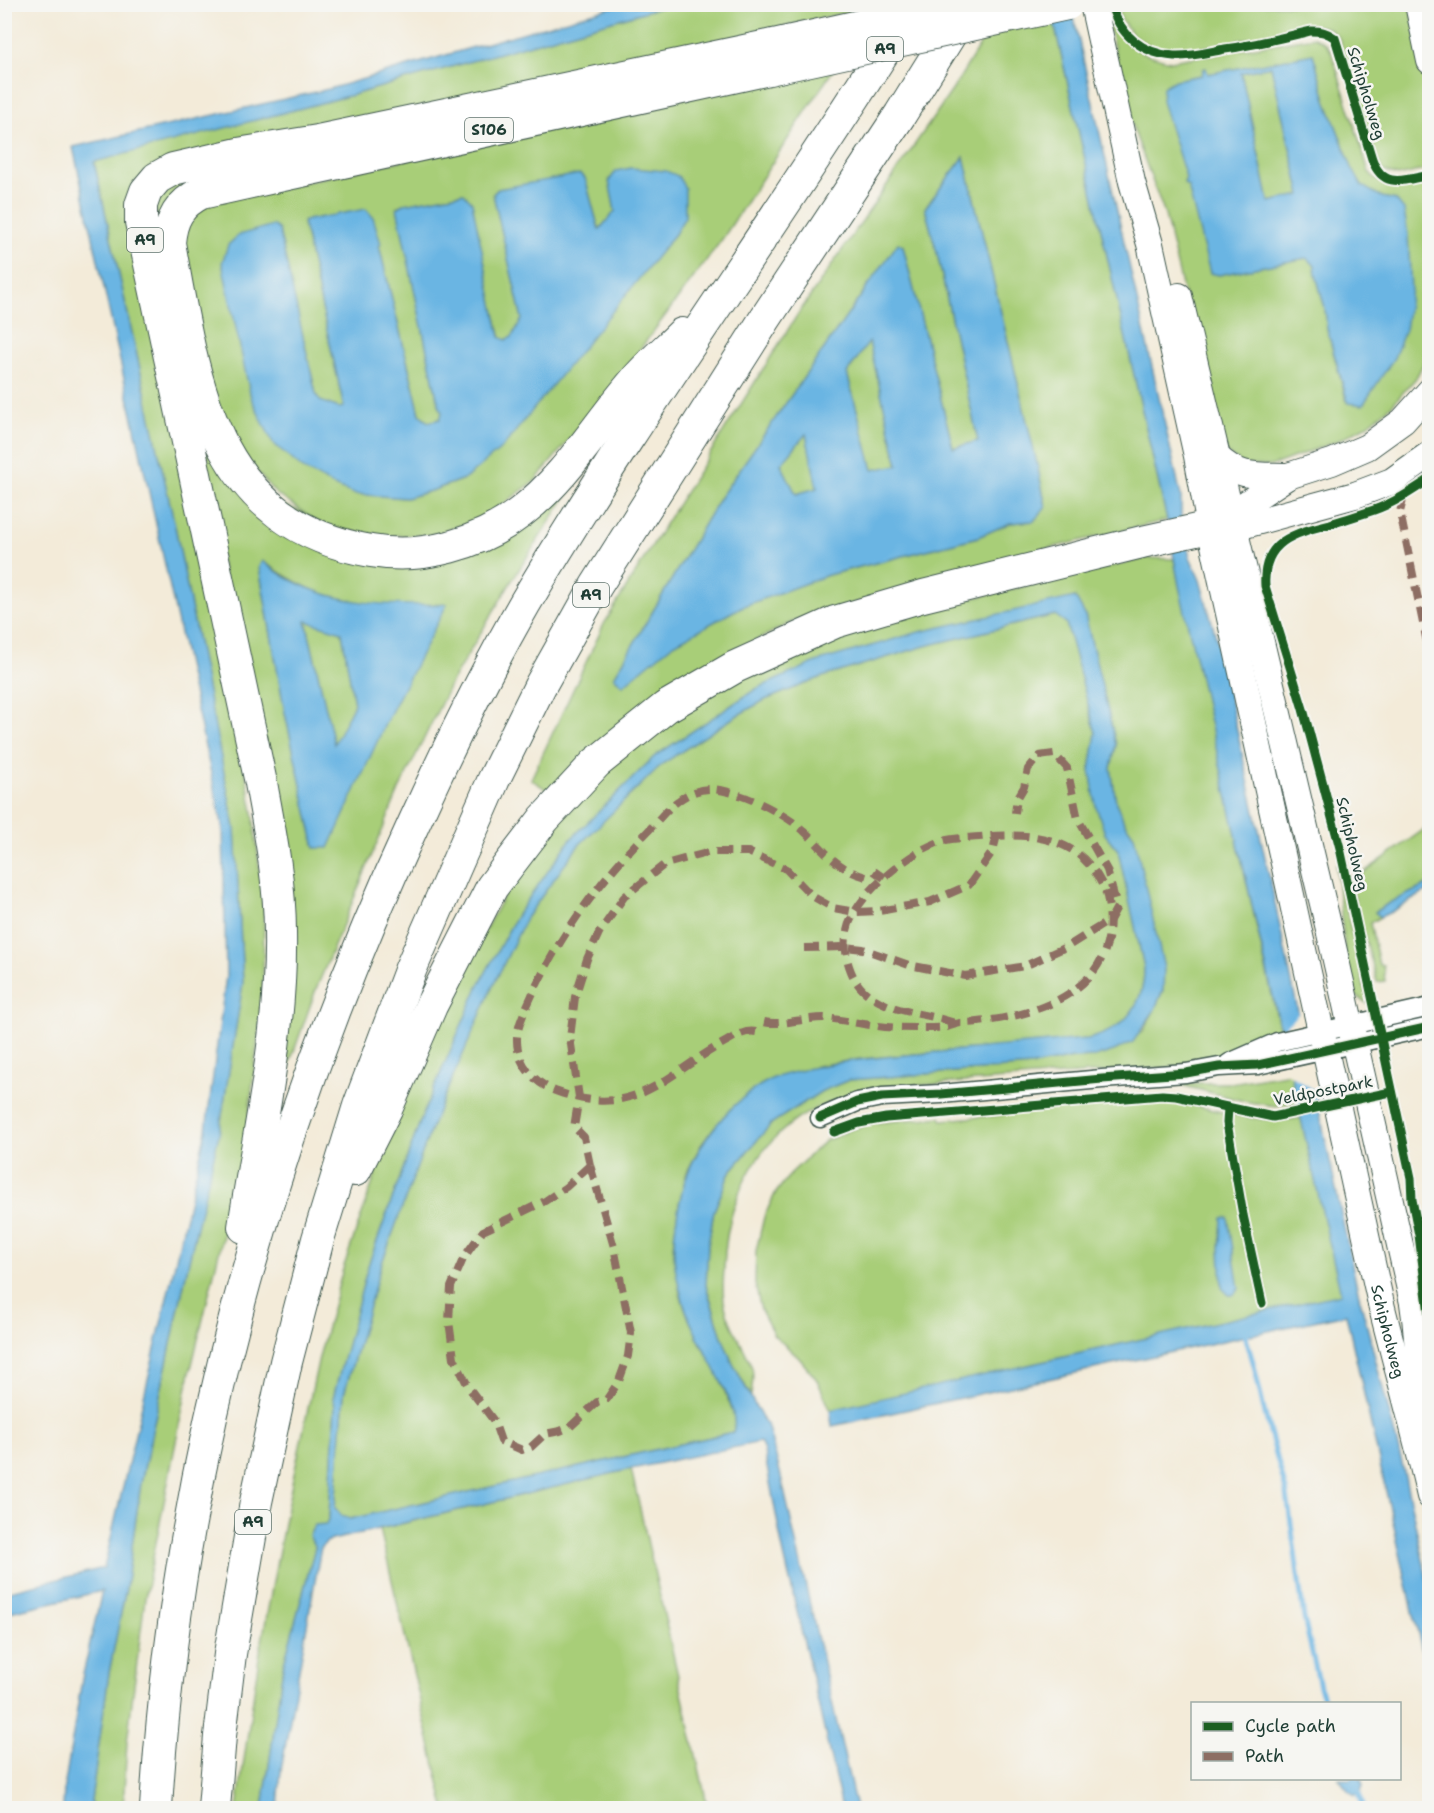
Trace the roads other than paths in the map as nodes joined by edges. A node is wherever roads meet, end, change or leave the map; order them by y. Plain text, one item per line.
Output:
1 (913, 4) edge
2 (960, 4) edge
3 (969, 4) edge
4 (1067, 4) edge
5 (1093, 4) edge
6 (1418, 4) edge
7 (776, 56) junction
8 (1105, 59) junction
9 (1430, 61) edge
10 (281, 147) joint
11 (201, 193) joint
12 (733, 282) junction
13 (1430, 391) edge
14 (1430, 454) edge
15 (1217, 457) junction
16 (1288, 476) junction
17 (1219, 524) junction
18 (1430, 1007) edge
19 (1430, 1027) edge
20 (1351, 1034) junction
21 (1317, 1042) junction
22 (820, 1118) dead end
23 (318, 1239) junction
24 (226, 1352) junction
25 (1416, 1432) junction
26 (1430, 1496) edge
27 (156, 1809) edge
28 (214, 1809) edge

1 - 12 highway, A9
2 - 7 highway, S106, bridge
3 - 23 highway, A9
4 - 7 highway, S106, bridge
5 - 8 main road, Schipholweg
6 - 9 main road
7 - 10 highway, S106
7 - 11 highway, S106
8 - 15 main road, Schipholweg
8 - 17 main road, Schipholweg
10 - 24 highway, A9
11 - 12 highway, A9
12 - 24 highway, A9
13 - 16 main road
14 - 17 main road
15 - 16 main road
15 - 17 main road, Schipholweg
16 - 17 main road
17 - 20 main road, Schipholweg
17 - 21 main road, Schipholweg
17 - 23 highway, A9
18 - 20 street
19 - 20 street
20 - 21 street
20 - 25 main road, Schipholweg
21 - 22 street
21 - 25 main road, Schipholweg
23 - 28 highway, A9
24 - 27 highway, A9
25 - 26 main road, Schipholweg

